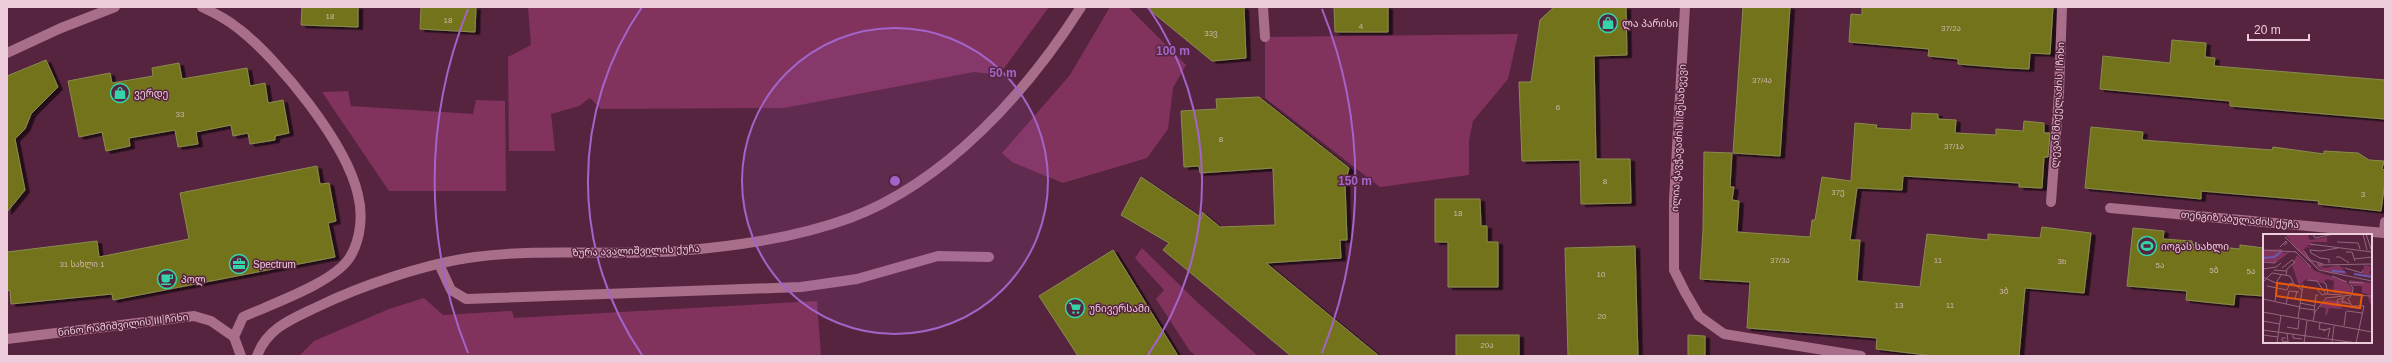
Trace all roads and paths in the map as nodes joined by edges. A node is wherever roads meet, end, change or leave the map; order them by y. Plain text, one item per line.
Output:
1 (115, 7) edge
2 (202, 7) edge
3 (1081, 7) edge
4 (1263, 7) edge
5 (1685, 7) edge
6 (2062, 7) edge
7 (1265, 37) dead end
8 (7, 53) edge
9 (2051, 202) dead end
10 (2110, 208) dead end
11 (2385, 222) edge
12 (989, 257) dead end
13 (439, 264) junction
14 (234, 337) junction
15 (7, 339) edge
16 (241, 356) edge
17 (257, 356) edge
18 (1861, 356) edge

1 - 8 street
2 - 14 street
3 - 13 street, ზურა ავალიშვილის ქუჩა
4 - 7 street
5 - 18 street, ილია ჭავჭავაძის I შესახვევი
6 - 9 street, ლევან მიქელაძის I ჩიხი
10 - 11 street, თენგიზ აბულაძის ქუჩა
12 - 13 street
13 - 17 street, ზურა ავალიშვილის ქუჩა
14 - 15 street, ნინო რამიშვილის III ჩიხი
14 - 16 street

